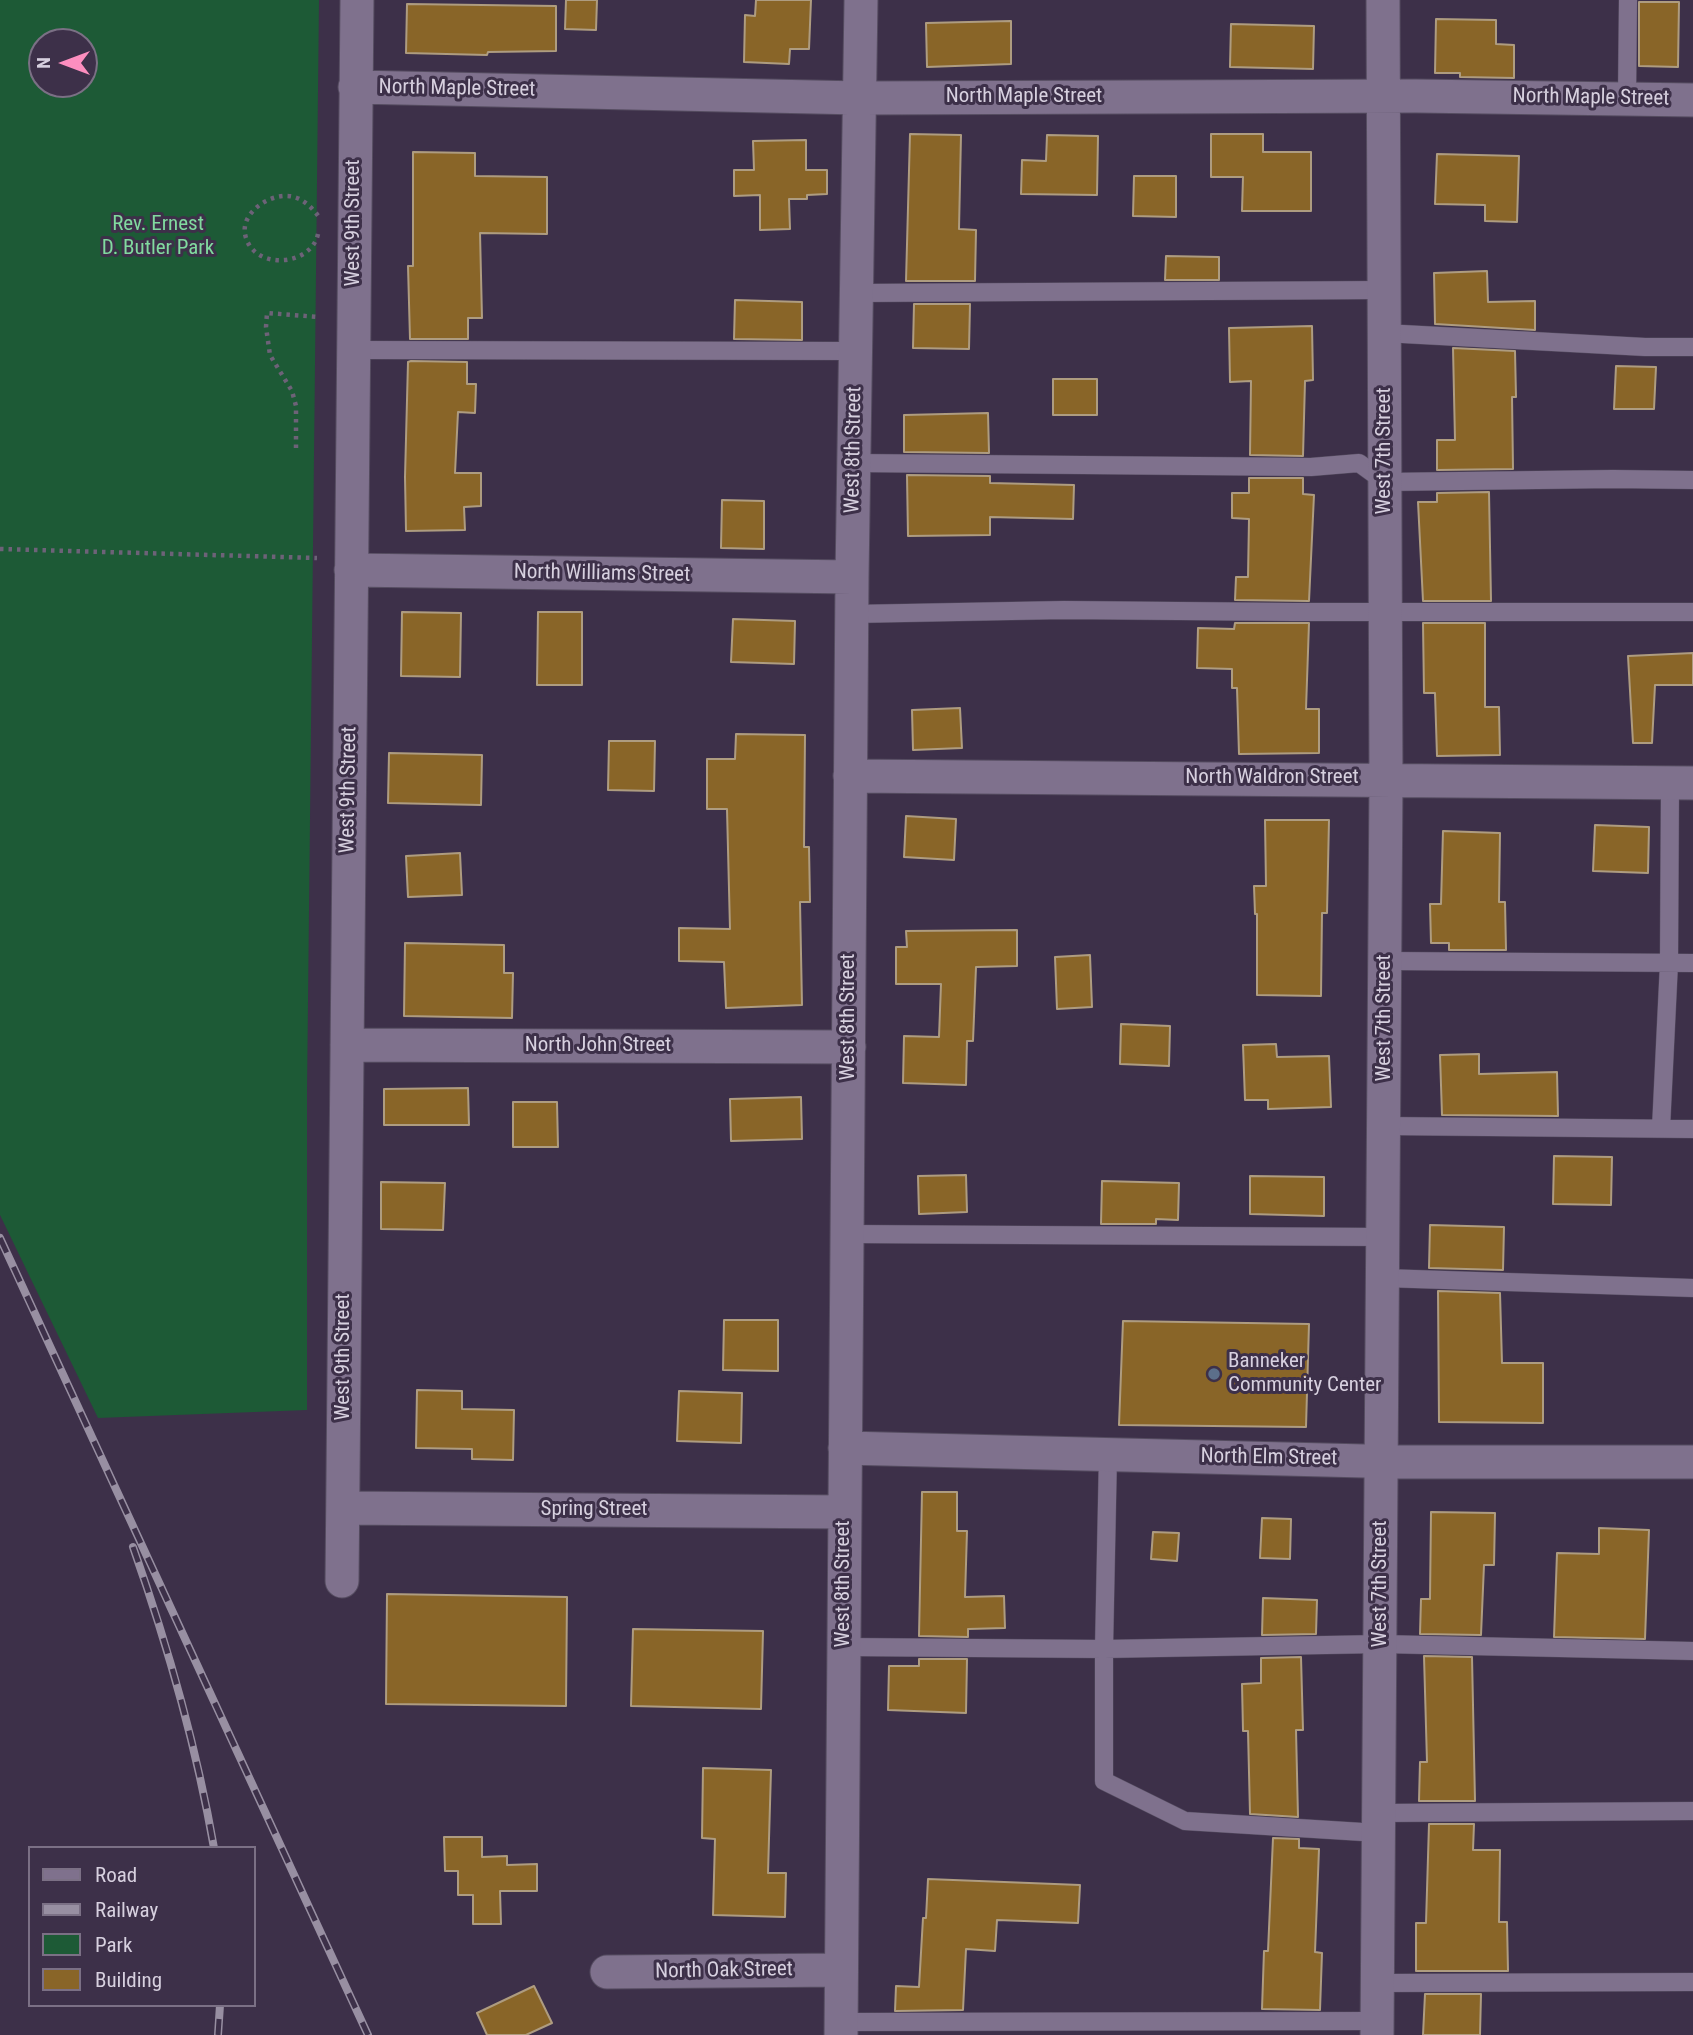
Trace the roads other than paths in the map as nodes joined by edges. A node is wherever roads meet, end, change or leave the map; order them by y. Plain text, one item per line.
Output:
1 (357, 0) edge
2 (861, 0) edge
3 (1383, 0) edge
4 (1628, 0) edge
5 (355, 87) junction
6 (1382, 96) junction
7 (860, 98) junction
8 (1627, 99) junction
9 (1693, 100) edge
10 (1384, 290) junction
11 (856, 293) junction
12 (1384, 333) junction
13 (1693, 347) edge
14 (353, 350) junction
15 (855, 351) junction
16 (853, 463) junction
17 (1693, 480) edge
18 (1385, 482) junction
19 (351, 570) junction
20 (852, 577) junction
21 (1386, 611) junction
22 (1693, 612) edge
23 (852, 614) junction
24 (850, 776) junction
25 (1386, 779) junction
26 (1681, 783) edge
27 (1385, 961) junction
28 (1669, 963) junction
29 (1693, 963) edge
30 (347, 1045) junction
31 (849, 1047) junction
32 (1384, 1126) junction
33 (1661, 1128) junction
34 (1693, 1129) edge
35 (847, 1234) junction
36 (1384, 1237) junction
37 (1383, 1278) junction
38 (1693, 1288) edge
39 (845, 1448) junction
40 (1108, 1454) junction
41 (1382, 1461) junction
42 (1693, 1462) edge
43 (343, 1508) junction
44 (845, 1512) junction
45 (342, 1581) dead end
46 (1381, 1644) junction
47 (844, 1647) junction
48 (1104, 1649) junction
49 (1693, 1651) edge
50 (1693, 1811) edge
51 (1379, 1823) junction
52 (841, 1970) junction
53 (607, 1972) dead end
54 (1693, 1982) edge
55 (1378, 1983) junction
56 (1377, 2028) edge
57 (841, 2029) edge

1 - 5 street, West 9th Street
2 - 7 street, West 8th Street
3 - 6 street, West 7th Street
4 - 8 lane
5 - 7 street, North Maple Street
5 - 14 street, West 9th Street
6 - 7 street, North Maple Street
6 - 8 street, North Maple Street
6 - 10 street, West 7th Street
7 - 11 street, West 8th Street
8 - 9 street, North Maple Street
10 - 11 lane
10 - 12 street, West 7th Street
11 - 15 street, West 8th Street
12 - 13 lane
12 - 18 street, West 7th Street
14 - 15 lane
14 - 19 street, West 9th Street
15 - 16 street, West 8th Street
16 - 18 lane
16 - 20 street, West 8th Street
17 - 18 lane
18 - 21 street, West 7th Street
19 - 20 street, North Williams Street
19 - 30 street, West 9th Street
20 - 23 street, West 8th Street
21 - 22 lane
21 - 23 lane
21 - 25 street, West 7th Street
23 - 24 street, West 8th Street
24 - 25 street, North Waldron Street
24 - 31 street, West 8th Street
25 - 26 street, North Waldron Street
25 - 27 street, West 7th Street
26 - 28 lane
27 - 28 lane
27 - 32 street, West 7th Street
28 - 29 lane
28 - 33 lane
30 - 31 street, North John Street
30 - 43 street, West 9th Street
31 - 35 street, West 8th Street
32 - 33 lane
32 - 36 street, West 7th Street
33 - 34 lane
35 - 36 lane
35 - 39 street, West 8th Street
36 - 37 street, West 7th Street
37 - 38 lane
37 - 41 street, West 7th Street
39 - 40 street, North Elm Street
39 - 44 street, West 8th Street
40 - 41 street, North Elm Street
40 - 48 lane
41 - 42 street, North Elm Street
41 - 46 street, West 7th Street
43 - 44 street, Spring Street
43 - 45 street, West 9th Street
44 - 47 street, West 8th Street
46 - 48 lane
46 - 49 lane
46 - 51 street, West 7th Street
47 - 48 lane
47 - 52 street, West 8th Street
48 - 51 lane
50 - 51 lane
51 - 55 street, West 7th Street
52 - 53 street, North Oak Street
52 - 57 street, West 8th Street
54 - 55 lane
55 - 56 street, West 7th Street
56 - 57 lane

